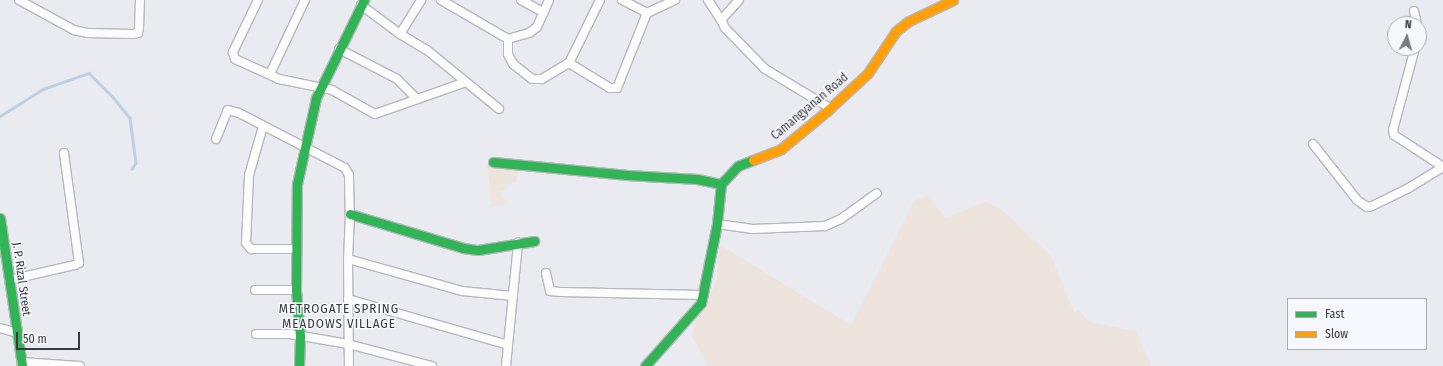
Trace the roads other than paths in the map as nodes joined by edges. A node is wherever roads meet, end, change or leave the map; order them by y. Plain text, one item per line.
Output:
1 (19, 0) edge
2 (140, 0) edge
3 (258, 0) edge
4 (305, 0) edge
5 (421, 0) edge
6 (440, 0) edge
7 (521, 0) edge
8 (549, 0) edge
9 (600, 0) edge
10 (622, 0) edge
11 (675, 0) edge
12 (708, 0) edge
13 (739, 0) edge
14 (953, 0) edge
15 (362, 2) edge
16 (1414, 11) dead end
17 (647, 12) junction
18 (544, 13) junction
19 (1415, 16) edge
20 (721, 20) junction
21 (400, 34) junction
22 (508, 39) junction
23 (339, 49) junction
24 (1413, 56) edge
25 (569, 63) junction
26 (270, 74) junction
27 (466, 82) junction
28 (320, 88) junction
29 (417, 99) junction
30 (499, 108) dead end
31 (830, 108) junction
32 (263, 126) junction
33 (216, 139) dead end
34 (1313, 144) dead end
35 (306, 149) junction
36 (64, 153) dead end
37 (493, 162) dead end
38 (1443, 167) edge
39 (721, 184) junction
40 (877, 193) dead end
41 (350, 214) junction
42 (0, 218) edge
43 (717, 224) junction
44 (534, 241) dead end
45 (518, 243) junction
46 (297, 249) junction
47 (348, 259) junction
48 (546, 273) dead end
49 (9, 280) junction
50 (255, 290) dead end
51 (296, 290) junction
52 (703, 295) junction
53 (513, 296) junction
54 (348, 299) junction
55 (0, 328) edge
56 (17, 333) junction
57 (256, 334) dead end
58 (300, 336) junction
59 (348, 344) junction
60 (508, 345) junction
61 (21, 364) edge
62 (80, 366) edge
63 (300, 366) edge
64 (349, 366) edge
65 (432, 366) edge
66 (506, 366) edge
67 (645, 366) edge

1 - 2 street
3 - 26 street
4 - 26 street
5 - 21 street
6 - 22 street
7 - 18 street
8 - 18 street
9 - 25 street
10 - 17 street
11 - 17 street
12 - 20 street
13 - 20 street
14 - 31 street, Camangyanan Road
15 - 21 street
15 - 23 street
16 - 19 street
17 - 25 street
18 - 22 street
20 - 31 street
21 - 27 street
22 - 25 street
23 - 28 street
23 - 29 street
24 - 38 street
26 - 28 street
27 - 29 street
27 - 30 street
28 - 29 street
28 - 35 street
31 - 39 street, Camangyanan Road
32 - 33 street
32 - 35 street
32 - 46 street
34 - 38 street
35 - 41 street
35 - 46 street
36 - 49 street
37 - 39 street
39 - 43 street
40 - 43 street
41 - 45 street
41 - 47 street
42 - 49 street, J. P. Rizal Street
43 - 52 street
44 - 45 street
45 - 53 street
46 - 51 street
47 - 53 street
47 - 54 street
48 - 52 street
49 - 56 street, J. P. Rizal Street
50 - 51 street
51 - 58 street
52 - 67 street
53 - 60 street
54 - 59 street
54 - 60 street
55 - 56 street
56 - 61 street, J. P. Rizal Street
57 - 58 street
58 - 59 street
58 - 63 street
59 - 64 street
59 - 65 street
60 - 66 street
61 - 62 street

